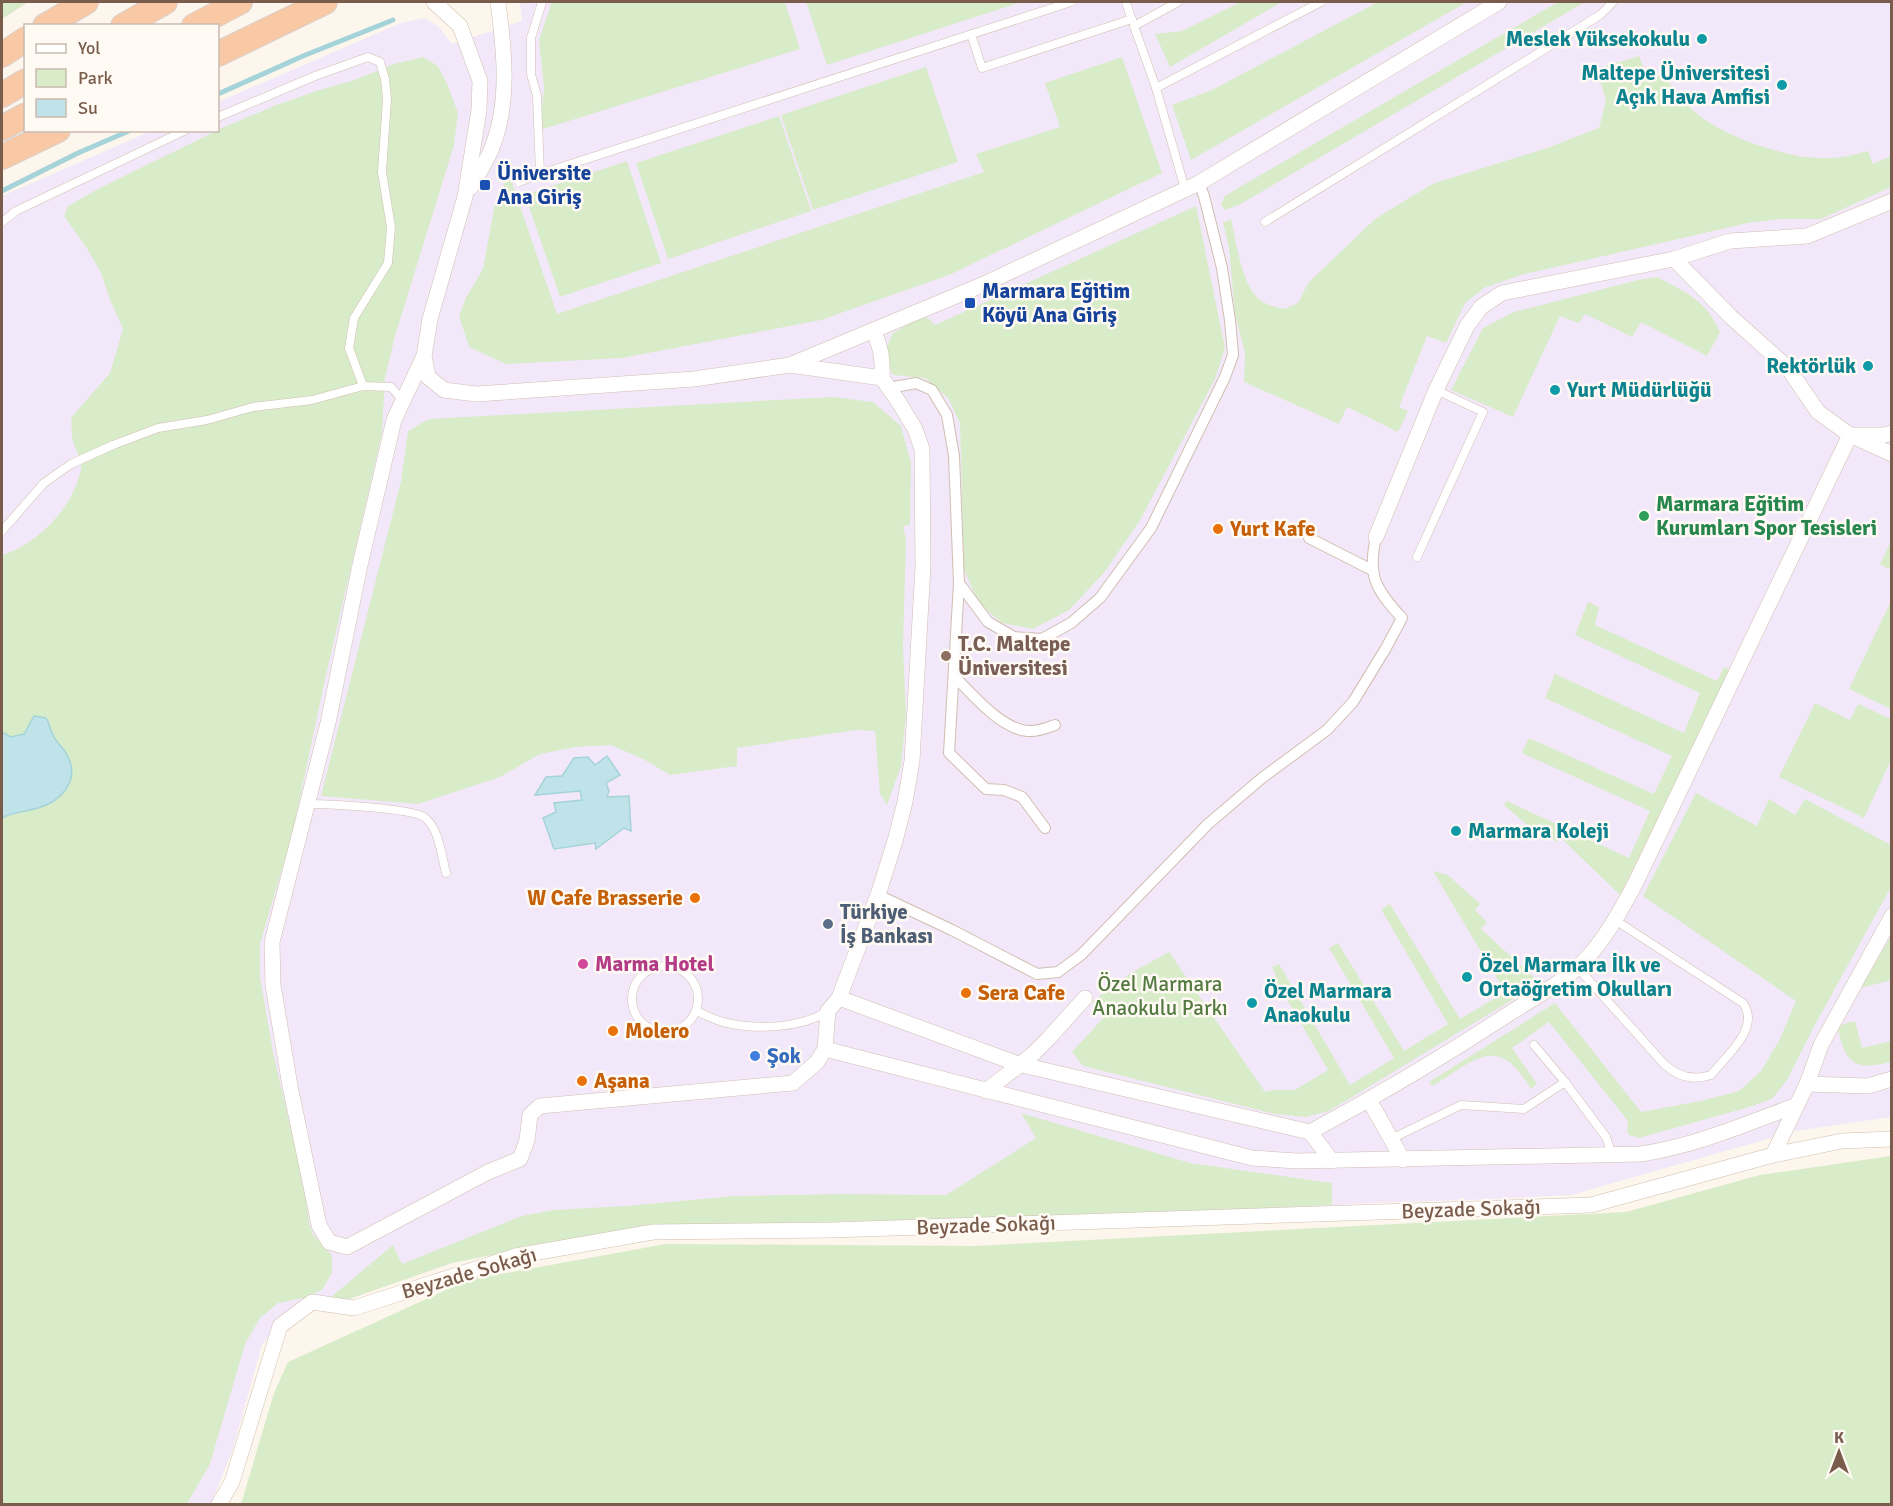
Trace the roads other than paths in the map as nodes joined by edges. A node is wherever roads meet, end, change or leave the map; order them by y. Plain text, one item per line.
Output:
1 (86, 2) edge
2 (165, 2) edge
3 (240, 2) edge
4 (325, 2) edge
5 (434, 2) edge
6 (498, 2) edge
7 (542, 2) edge
8 (1071, 2) edge
9 (1126, 2) edge
10 (1178, 2) edge
11 (1321, 2) edge
12 (1499, 2) edge
13 (1614, 2) edge
14 (1133, 22) junction
15 (48, 24) edge
16 (126, 24) edge
17 (198, 24) edge
18 (970, 34) junction
19 (24, 40) edge
20 (219, 54) edge
21 (2, 56) edge
22 (24, 82) edge
23 (1156, 88) junction
24 (2, 95) edge
25 (24, 116) edge
26 (219, 117) edge
27 (2, 128) edge
28 (54, 132) edge
29 (182, 132) edge
30 (2, 157) edge
31 (540, 174) junction
32 (519, 182) dead end
33 (1192, 186) junction
34 (465, 197) junction
35 (1892, 201) edge
36 (2, 222) edge
37 (1265, 222) dead end
38 (1674, 259) junction
39 (873, 330) junction
40 (424, 356) junction
41 (790, 365) junction
42 (885, 383) junction
43 (363, 387) junction
44 (1436, 390) junction
45 (403, 401) junction
46 (1892, 433) edge
47 (1850, 435) junction
48 (1892, 454) edge
49 (2, 531) edge
50 (1376, 537) joint
51 (1309, 538) dead end
52 (1417, 557) dead end
53 (1372, 570) junction
54 (959, 583) junction
55 (954, 676) junction
56 (1055, 725) dead end
57 (308, 804) junction
58 (1045, 828) dead end
59 (446, 873) dead end
60 (878, 895) junction
61 (1892, 916) edge
62 (1615, 920) junction
63 (1577, 967) junction
64 (839, 998) junction
65 (1085, 998) dead end
66 (696, 1011) junction
67 (828, 1011) junction
68 (1534, 1044) dead end
69 (825, 1049) junction
70 (1018, 1064) junction
71 (1892, 1079) edge
72 (1565, 1082) junction
73 (1807, 1084) junction
74 (986, 1091) junction
75 (1369, 1100) junction
76 (1797, 1105) junction
77 (1310, 1132) junction
78 (1391, 1139) junction
79 (1892, 1139) edge
80 (1612, 1155) junction
81 (1773, 1155) junction
82 (1403, 1160) junction
83 (1332, 1161) junction
84 (219, 1504) edge

1 - 15 highway
2 - 16 highway
3 - 17 highway
4 - 20 highway
5 - 34 street
6 - 34 street
7 - 31 lane
8 - 18 lane
9 - 14 lane
10 - 14 lane
11 - 23 lane
12 - 33 street
13 - 37 lane
14 - 18 lane
14 - 23 lane
18 - 31 lane
19 - 21 highway
22 - 24 highway
23 - 33 lane
25 - 27 highway
26 - 43 lane
28 - 30 highway
29 - 36 lane
31 - 32 lane
33 - 39 street
33 - 54 street
34 - 40 street
35 - 38 street
38 - 44 street
38 - 47 street
39 - 41 street
39 - 42 street
40 - 41 street
40 - 45 street
41 - 42 street
42 - 54 street
42 - 60 street
43 - 45 lane
43 - 49 lane
44 - 50 street
44 - 52 lane
45 - 57 street
46 - 47 street
47 - 48 street
47 - 62 street
50 - 53 street
51 - 53 street
53 - 60 street
54 - 55 street
55 - 56 street
55 - 58 street
57 - 59 lane
57 - 69 street
60 - 64 street
61 - 73 street
62 - 63 street
62 - 63 lane
63 - 75 street
64 - 67 street
64 - 70 street
65 - 70 street
66 - 66 lane
66 - 67 lane
67 - 69 street
68 - 72 lane
69 - 74 street
70 - 74 street
70 - 77 street
71 - 73 street
72 - 78 lane
72 - 80 lane
73 - 76 street
74 - 83 street
75 - 77 street
75 - 78 street
76 - 80 street
76 - 81 street
77 - 83 street
78 - 82 street
79 - 81 street, Beyzade Sokağı
80 - 82 street
81 - 84 street, Beyzade Sokağı
82 - 83 street

